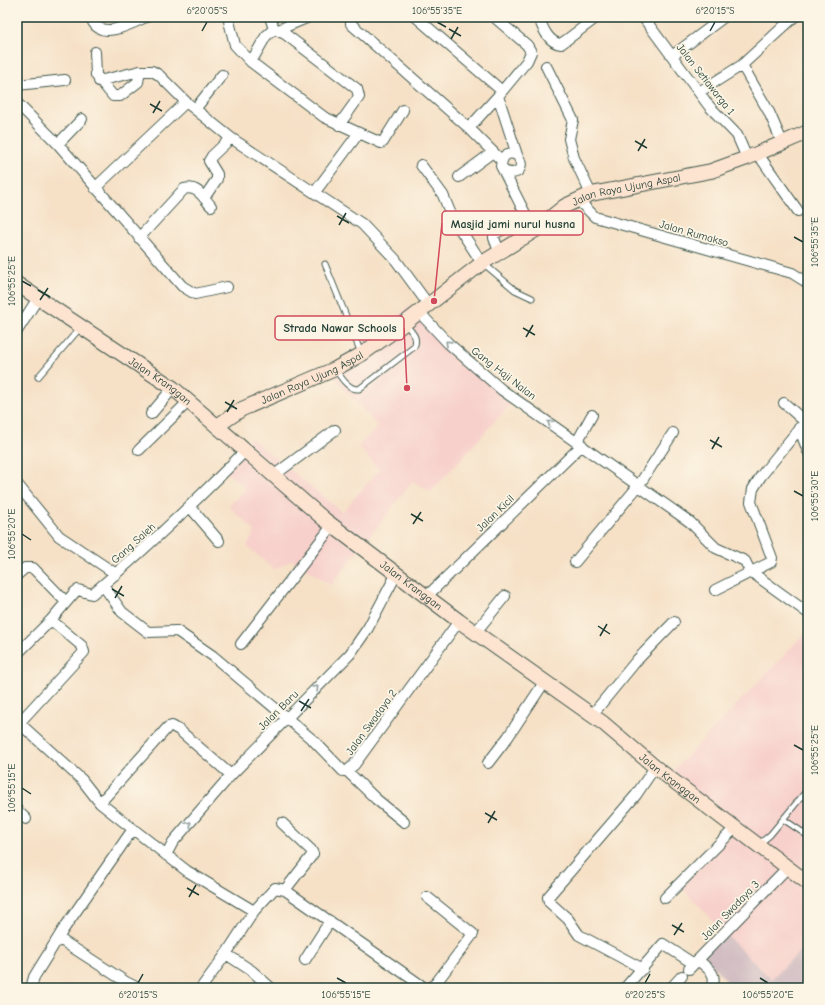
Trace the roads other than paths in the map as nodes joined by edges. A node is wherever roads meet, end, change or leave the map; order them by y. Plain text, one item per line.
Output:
1 (94, 17) edge
2 (146, 17) edge
3 (270, 17) edge
4 (309, 17) edge
5 (351, 17) edge
6 (416, 17) edge
7 (494, 17) edge
8 (539, 17) edge
9 (597, 17) edge
10 (643, 17) edge
11 (724, 17) edge
12 (794, 17) edge
13 (228, 21) dead end
14 (276, 29) junction
15 (94, 52) dead end
16 (672, 56) junction
17 (251, 62) junction
18 (742, 65) junction
19 (546, 66) dead end
20 (140, 71) junction
21 (222, 75) dead end
22 (65, 80) dead end
23 (99, 81) junction
24 (17, 85) edge
25 (700, 92) junction
26 (500, 94) junction
27 (186, 102) junction
28 (17, 103) edge
29 (196, 108) junction
30 (402, 110) dead end
31 (82, 119) dead end
32 (339, 125) junction
33 (469, 128) junction
34 (808, 132) edge
35 (358, 134) junction
36 (231, 138) junction
37 (782, 142) junction
38 (58, 144) junction
39 (493, 152) junction
40 (517, 155) junction
41 (752, 156) junction
42 (501, 160) junction
43 (421, 165) dead end
44 (504, 171) junction
45 (459, 177) dead end
46 (95, 188) junction
47 (314, 192) junction
48 (591, 194) junction
49 (577, 199) junction
50 (798, 211) dead end
51 (527, 218) junction
52 (534, 231) junction
53 (139, 238) junction
54 (500, 251) junction
55 (482, 263) junction
56 (325, 264) dead end
57 (808, 283) edge
58 (17, 284) edge
59 (227, 287) dead end
60 (38, 298) junction
61 (532, 298) dead end
62 (424, 308) junction
63 (405, 323) junction
64 (80, 328) junction
65 (17, 331) edge
66 (362, 354) junction
67 (335, 369) junction
68 (38, 377) dead end
69 (172, 388) junction
70 (189, 401) junction
71 (784, 403) dead end
72 (152, 414) dead end
73 (592, 415) dead end
74 (217, 426) junction
75 (799, 428) junction
76 (335, 430) dead end
77 (673, 433) dead end
78 (579, 444) junction
79 (139, 450) dead end
80 (245, 451) junction
81 (808, 451) edge
82 (273, 476) junction
83 (17, 484) edge
84 (639, 485) junction
85 (190, 507) junction
86 (332, 526) junction
87 (219, 541) dead end
88 (575, 562) dead end
89 (750, 571) junction
90 (116, 574) junction
91 (17, 575) edge
92 (396, 575) junction
93 (103, 585) junction
94 (715, 590) dead end
95 (505, 596) dead end
96 (426, 597) junction
97 (66, 602) junction
98 (808, 613) edge
99 (51, 620) junction
100 (459, 622) junction
101 (674, 622) dead end
102 (475, 632) junction
103 (241, 644) dead end
104 (17, 654) edge
105 (545, 681) junction
106 (592, 714) junction
107 (286, 718) junction
108 (18, 722) edge
109 (488, 763) dead end
110 (655, 767) junction
111 (347, 771) junction
112 (231, 776) junction
113 (808, 789) edge
114 (100, 803) junction
115 (17, 810) edge
116 (26, 818) dead end
117 (783, 819) junction
118 (404, 822) dead end
119 (282, 823) dead end
120 (735, 828) junction
121 (133, 829) junction
122 (808, 836) edge
123 (758, 845) junction
124 (166, 855) junction
125 (787, 868) junction
126 (808, 883) edge
127 (285, 890) junction
128 (427, 897) dead end
129 (665, 898) dead end
130 (254, 911) junction
131 (330, 921) junction
132 (58, 938) junction
133 (226, 954) junction
134 (305, 960) dead end
135 (691, 967) junction
136 (643, 969) junction
137 (125, 985) edge
138 (31, 988) edge
139 (138, 988) edge
140 (201, 988) edge
141 (271, 988) edge
142 (425, 988) edge
143 (430, 988) edge
144 (626, 988) edge
145 (671, 988) edge
146 (712, 988) edge

1 - 2 street
3 - 14 street
4 - 14 street
5 - 33 street
6 - 26 street
7 - 26 street
8 - 9 street
10 - 16 street, Jalan Setiawarga 1
11 - 16 street
12 - 18 street
13 - 17 street
14 - 17 street
14 - 32 street
15 - 23 street
16 - 25 street, Jalan Setiawarga 1
17 - 32 street
18 - 25 street
18 - 37 street
19 - 48 street
20 - 23 street
20 - 23 street
20 - 27 street, Gang Haji Nalan
21 - 29 street
22 - 24 street
25 - 41 street, Jalan Setiawarga 1
26 - 33 street
26 - 40 street
27 - 29 street, Gang Haji Nalan
27 - 46 street
28 - 38 street
29 - 36 street, Gang Haji Nalan
30 - 35 street
31 - 38 street
32 - 35 street
33 - 39 street
34 - 37 main road, Jalan Raya Ujung Aspal
35 - 47 street
36 - 47 street, Gang Haji Nalan
36 - 53 street
37 - 41 main road, Jalan Raya Ujung Aspal
38 - 46 street
39 - 42 street
39 - 45 street
40 - 42 street
40 - 44 street
41 - 48 main road, Jalan Raya Ujung Aspal
41 - 50 street, Jalan Setiawarga 1
42 - 44 street
43 - 55 street
44 - 51 street
46 - 53 street
47 - 62 street, Gang Haji Nalan
48 - 49 main road, Jalan Raya Ujung Aspal
49 - 52 main road, Jalan Raya Ujung Aspal
49 - 57 street, Jalan Rumakso
51 - 52 street
51 - 54 street
52 - 54 main road, Jalan Raya Ujung Aspal
53 - 59 street
54 - 55 main road, Jalan Raya Ujung Aspal
55 - 61 lane
55 - 62 main road, Jalan Raya Ujung Aspal
56 - 66 lane
58 - 60 main road, Jalan Kranggan
60 - 64 main road, Jalan Kranggan
60 - 65 street
62 - 63 main road, Jalan Raya Ujung Aspal
78 -> 62 street, Gang Haji Nalan
63 - 66 main road, Jalan Raya Ujung Aspal
63 - 67 lane
64 - 68 lane
64 - 69 main road, Jalan Kranggan
66 - 67 main road, Jalan Raya Ujung Aspal
67 - 74 main road, Jalan Raya Ujung Aspal
69 - 70 main road, Jalan Kranggan
69 - 72 street
70 - 74 main road, Jalan Kranggan
70 - 79 street
71 - 75 street
73 - 78 street, Jalan Kicil
74 - 80 main road, Jalan Kranggan
75 - 81 street
75 - 89 street
76 - 82 street
77 - 84 street
78 - 84 street, Gang Haji Nalan
78 - 96 street, Jalan Kicil
80 - 82 main road, Jalan Kranggan
80 - 85 street, Gang Saleh
82 - 86 main road, Jalan Kranggan
83 - 90 street, Gang Saleh
84 - 88 street
84 - 89 street, Gang Haji Nalan
85 - 87 street
85 - 90 street, Gang Saleh
86 - 92 main road, Jalan Kranggan
86 - 103 street
89 - 94 street
89 - 98 street, Gang Haji Nalan
90 - 93 street
91 - 97 street
92 - 96 main road, Jalan Kranggan
107 -> 92 street, Jalan Baru
93 - 97 street
93 - 107 street, Jalan Swadaya 2
95 - 102 street
96 - 100 main road, Jalan Kranggan
97 - 99 street
99 - 104 street
99 - 108 street
100 - 102 main road, Jalan Kranggan
100 - 111 street, Jalan Swadaya 2
101 - 106 street
102 - 105 main road, Jalan Kranggan
105 - 106 main road, Jalan Kranggan
105 - 109 street
106 - 110 main road, Jalan Kranggan
107 - 111 street, Jalan Swadaya 2
107 - 112 street, Jalan Baru
108 - 114 street
110 - 120 main road, Jalan Kranggan
110 - 136 street
111 - 118 street
112 - 114 street
124 -> 112 street, Jalan Baru
113 - 117 lane
114 - 121 street
115 - 116 street
117 - 122 lane
117 - 123 lane
119 - 127 street
120 - 123 main road, Jalan Kranggan
120 - 129 street
121 - 124 street
121 - 132 street
123 - 125 main road, Jalan Kranggan
124 - 130 street
125 - 126 main road, Jalan Kranggan
125 - 135 street, Jalan Swadaya 3
127 - 130 street
127 - 131 street
128 - 143 street
130 - 133 street
131 - 134 street
131 - 142 street
132 - 137 street
132 - 138 street
133 - 140 street
133 - 141 street
135 - 136 street
135 - 145 street, Jalan Swadaya 3
135 - 146 street
136 - 144 street
137 - 139 street

